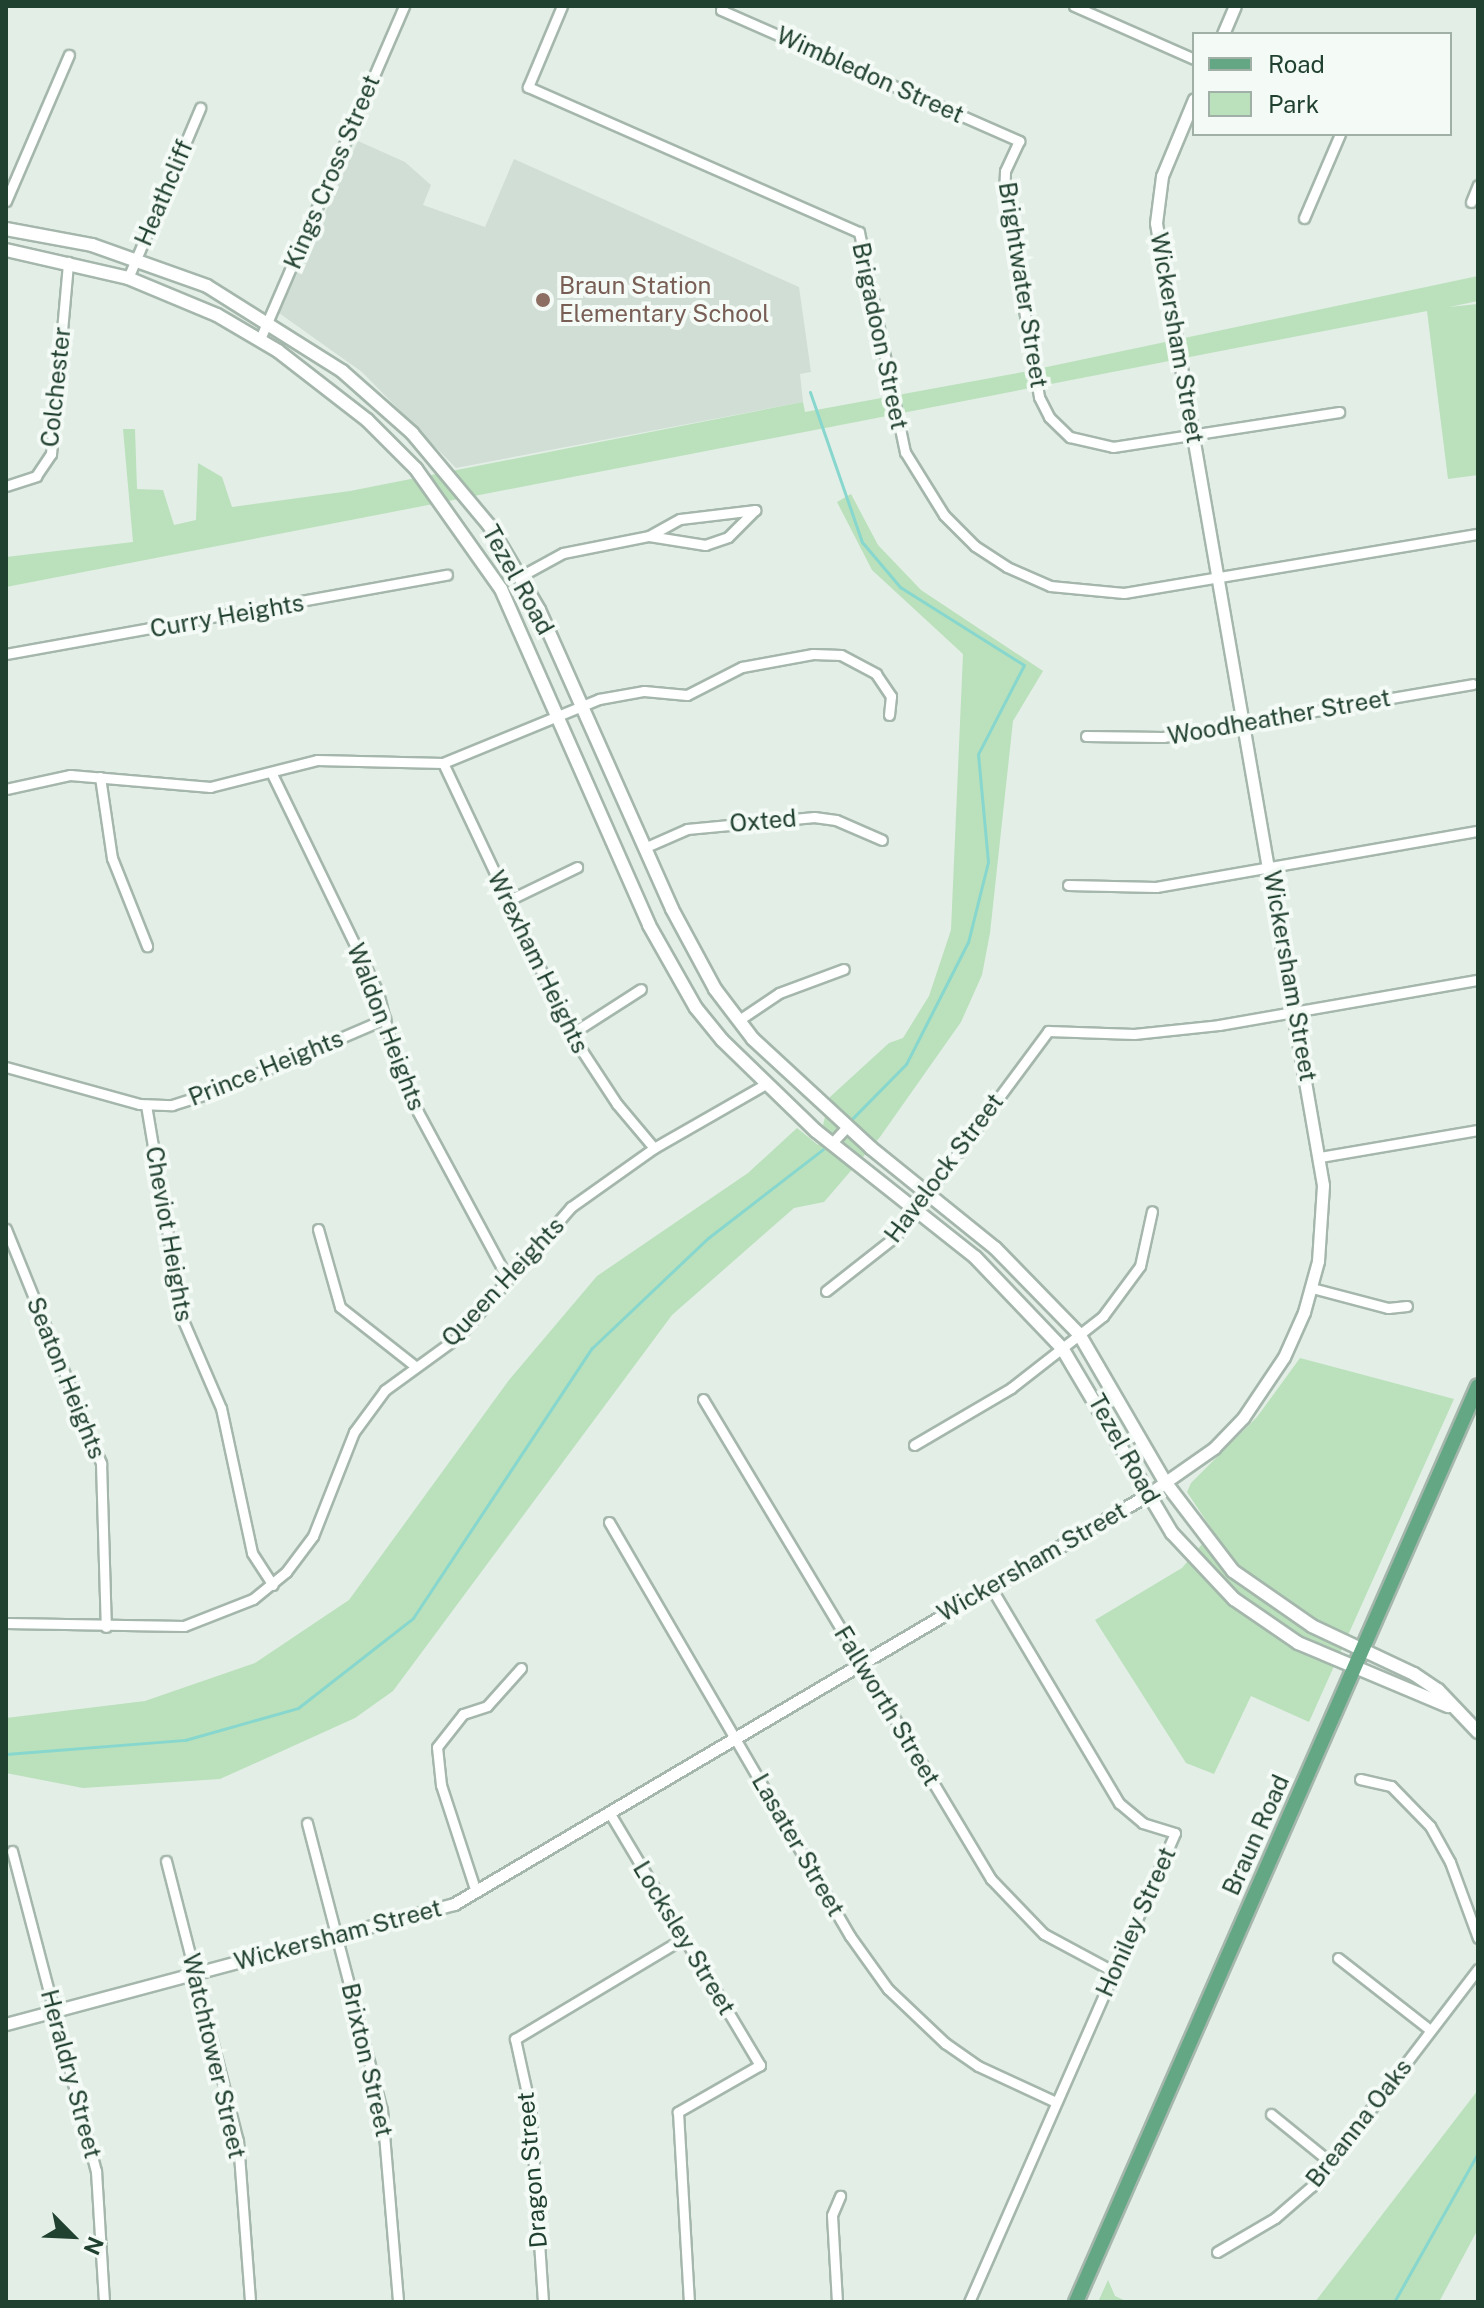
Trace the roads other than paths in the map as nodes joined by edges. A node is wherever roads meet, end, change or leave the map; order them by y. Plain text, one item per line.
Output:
1 (404, 6) edge
2 (562, 6) edge
3 (1074, 6) edge
4 (1235, 6) edge
5 (722, 8) edge
6 (1224, 32) edge
7 (69, 55) dead end
8 (1192, 58) edge
9 (1192, 104) edge
10 (200, 108) dead end
11 (1339, 136) edge
12 (1019, 141) joint
13 (1478, 185) edge
14 (6, 201) edge
15 (1471, 202) dead end
16 (1304, 218) dead end
17 (6, 229) edge
18 (6, 250) edge
19 (136, 258) junction
20 (68, 262) junction
21 (128, 278) junction
22 (267, 321) junction
23 (260, 339) junction
24 (1339, 412) dead end
25 (1194, 434) junction
26 (6, 486) edge
27 (1478, 534) edge
28 (649, 536) junction
29 (447, 575) dead end
30 (519, 577) junction
31 (1220, 579) junction
32 (6, 654) edge
33 (1472, 684) dead end
34 (580, 707) junction
35 (889, 715) dead end
36 (560, 716) junction
37 (1246, 724) junction
38 (1086, 736) dead end
39 (443, 763) junction
40 (272, 774) junction
41 (100, 777) junction
42 (6, 789) edge
43 (1478, 831) edge
44 (882, 840) dead end
45 (644, 848) junction
46 (577, 867) dead end
47 (1271, 868) junction
48 (1068, 885) dead end
49 (507, 901) junction
50 (147, 946) dead end
51 (844, 969) dead end
52 (1478, 980) edge
53 (641, 989) dead end
54 (1297, 1012) junction
55 (385, 1019) junction
56 (739, 1020) junction
57 (571, 1034) junction
58 (6, 1067) edge
59 (764, 1085) junction
60 (146, 1105) junction
61 (847, 1127) junction
62 (1478, 1130) edge
63 (831, 1144) junction
64 (654, 1148) junction
65 (1320, 1157) junction
66 (928, 1192) junction
67 (915, 1209) junction
68 (1152, 1211) dead end
69 (6, 1229) edge
70 (318, 1229) dead end
71 (507, 1277) junction
72 (1312, 1288) junction
73 (826, 1291) dead end
74 (1407, 1306) dead end
75 (1079, 1334) junction
76 (1062, 1348) junction
77 (415, 1366) junction
78 (1478, 1386) edge
79 (703, 1399) dead end
80 (914, 1445) dead end
81 (1165, 1482) junction
82 (1147, 1495) junction
83 (609, 1522) dead end
84 (273, 1585) junction
85 (990, 1586) junction
86 (6, 1623) edge
87 (106, 1627) junction
88 (1362, 1648) junction
89 (861, 1662) junction
90 (521, 1668) dead end
91 (1352, 1670) junction
92 (1449, 1706) junction
93 (1478, 1732) edge
94 (736, 1736) junction
95 (1360, 1779) dead end
96 (609, 1812) junction
97 (307, 1823) dead end
98 (12, 1851) dead end
99 (166, 1861) dead end
100 (476, 1892) junction
101 (338, 1936) junction
102 (684, 1938) junction
103 (1478, 1938) edge
104 (1338, 1958) dead end
105 (1478, 1969) edge
106 (1113, 1971) junction
107 (196, 1974) junction
108 (54, 2012) junction
109 (6, 2024) edge
110 (1430, 2030) junction
111 (1056, 2102) junction
112 (1271, 2114) dead end
113 (1330, 2162) junction
114 (840, 2196) dead end
115 (1217, 2252) dead end
116 (104, 2302) edge
117 (250, 2302) edge
118 (398, 2302) edge
119 (543, 2302) edge
120 (689, 2302) edge
121 (837, 2302) edge
122 (969, 2302) edge
123 (1076, 2302) edge

1 - 22 street, Kings Cross Street
2 - 31 street, Brigadoon Street
3 - 8 street
4 - 6 street
5 - 12 street, Wimbledon Street
7 - 14 street
9 - 25 street, Wickersham Street
10 - 19 street, Heathcliff
11 - 16 street
12 - 25 street, Brightwater Street
13 - 15 street
17 - 19 main road, Tezel Road
18 - 20 main road, Tezel Road
19 - 21 street, Heathcliff
19 - 22 main road, Tezel Road
20 - 21 main road, Tezel Road
20 - 26 street, Colchester
21 - 23 main road, Tezel Road
22 - 23 street, Kings Cross Street
22 - 30 main road, Tezel Road
23 - 36 main road, Tezel Road
24 - 25 street, Brightwater Street
25 - 31 street, Wickersham Street
27 - 31 street, Brigadoon Street
28 - 28 street
28 - 30 street
29 - 32 street, Curry Heights
30 - 34 main road, Tezel Road
31 - 37 street, Wickersham Street
33 - 37 street, Woodheather Street
34 - 35 street
34 - 36 street
34 - 45 main road, Tezel Road
36 - 39 street
36 - 59 main road, Tezel Road
37 - 38 street, Woodheather Street
37 - 47 street, Wickersham Street
39 - 40 street
39 - 49 street, Wrexham Heights
40 - 41 street
40 - 55 street, Waldon Heights
41 - 42 street
41 - 50 street
43 - 47 street
44 - 45 street, Oxted
45 - 56 main road, Tezel Road
46 - 49 street
47 - 48 street
47 - 54 street, Wickersham Street
49 - 57 street, Wrexham Heights
51 - 56 street
52 - 54 street
53 - 57 street
54 - 65 street, Wickersham Street
54 - 66 street, Havelock Street
55 - 60 street, Prince Heights
55 - 71 street, Waldon Heights
56 - 61 main road, Tezel Road
57 - 64 street, Wrexham Heights
58 - 60 street, Prince Heights
59 - 63 main road, Tezel Road
59 - 64 street, Queen Heights
60 - 84 street, Cheviot Heights
61 - 63 street
61 - 66 main road, Tezel Road
62 - 65 street
63 - 67 main road, Tezel Road
64 - 71 street, Queen Heights
65 - 72 street, Wickersham Street
66 - 67 street, Havelock Street
66 - 75 main road, Tezel Road
67 - 73 street, Havelock Street
67 - 76 main road, Tezel Road
68 - 75 street
69 - 87 street, Seaton Heights
70 - 77 street
71 - 77 street, Queen Heights
72 - 74 street
72 - 81 street, Wickersham Street
75 - 76 street
75 - 81 main road, Tezel Road
76 - 80 street
76 - 82 main road, Tezel Road
77 - 84 street, Queen Heights
78 - 88 main road, Braun Road
79 - 89 street, Fallworth Street
81 - 82 street, Wickersham Street
81 - 88 main road, Tezel Road
82 - 85 street, Wickersham Street
82 - 91 main road, Tezel Road
83 - 94 street, Lasater Street
84 - 87 street, Queen Heights
85 - 89 street, Wickersham Street
85 - 106 street, Honiley Street
86 - 87 street, Queen Heights
88 - 91 main road, Braun Road
88 - 92 main road, Tezel Road
89 - 94 street, Wickersham Street
89 - 106 street, Fallworth Street
90 - 100 street
91 - 92 main road, Tezel Road
91 - 123 main road, Braun Road
92 - 93 main road, Tezel Road
94 - 96 street, Wickersham Street
94 - 111 street, Lasater Street
95 - 103 street
96 - 100 street, Wickersham Street
96 - 102 street, Locksley Street
97 - 101 street, Brixton Street
98 - 108 street, Heraldry Street
99 - 107 street, Watchtower Street
100 - 101 street, Wickersham Street
101 - 107 street, Wickersham Street
101 - 118 street, Brixton Street
102 - 119 street, Dragon Street
102 - 120 street, Locksley Street
104 - 110 street
105 - 110 street, Breanna Oaks
106 - 111 street, Honiley Street
107 - 108 street, Wickersham Street
107 - 117 street, Watchtower Street
108 - 109 street, Wickersham Street
108 - 116 street, Heraldry Street
110 - 113 street, Breanna Oaks
111 - 122 street, Honiley Street
112 - 113 street
113 - 115 street, Breanna Oaks
114 - 121 street

